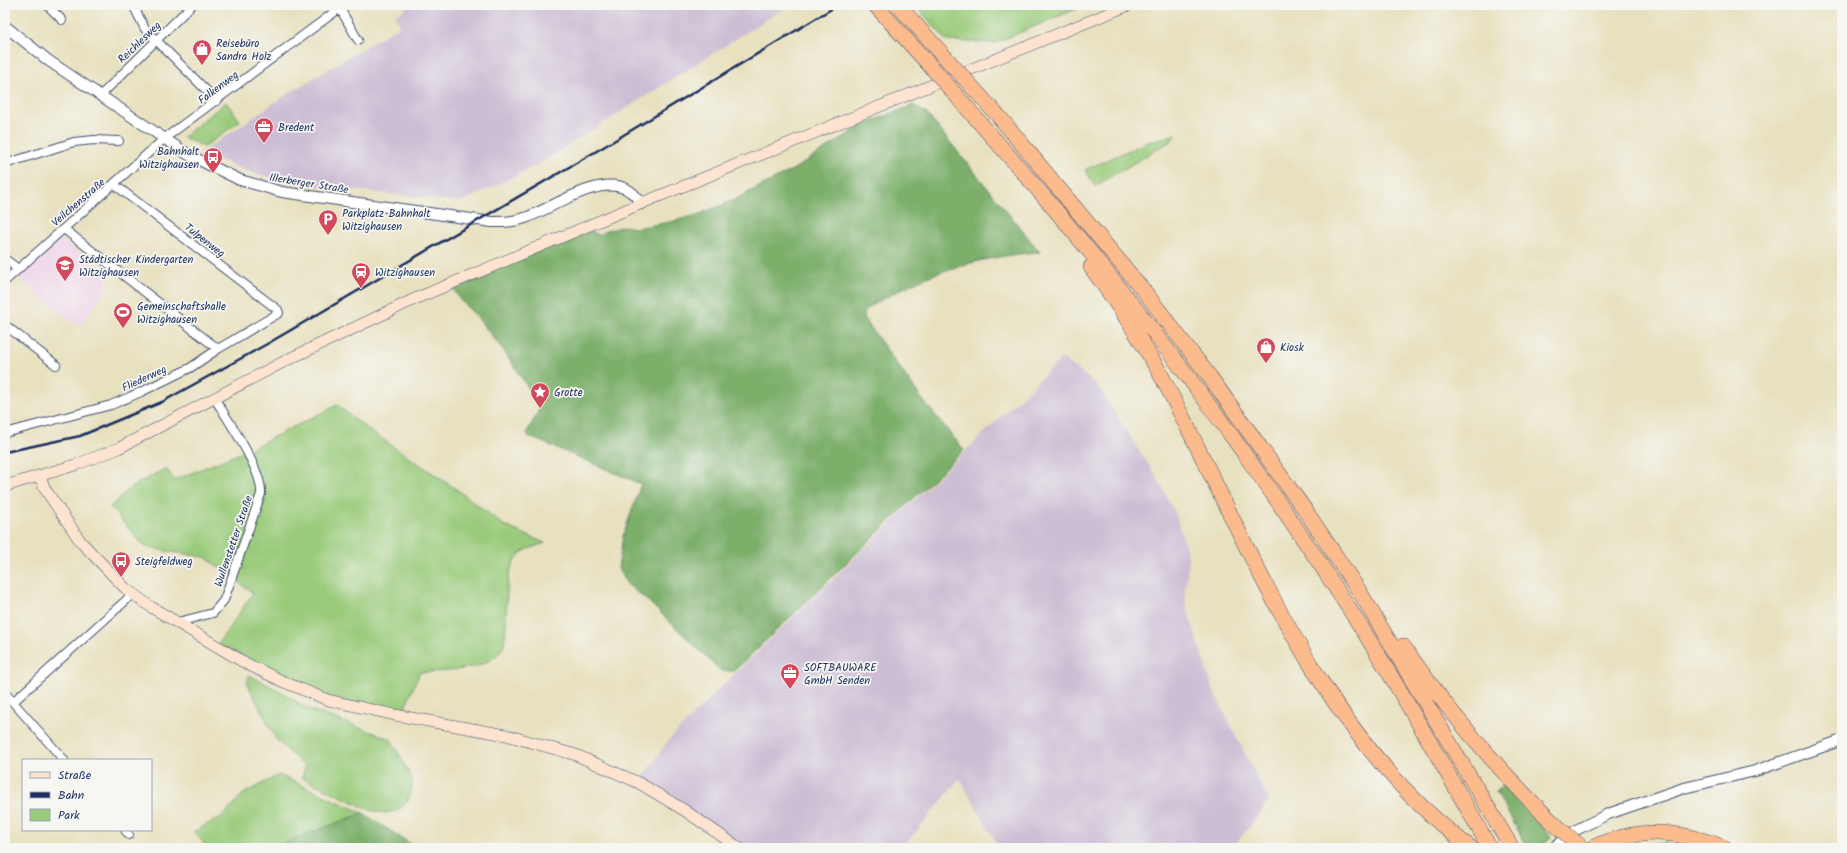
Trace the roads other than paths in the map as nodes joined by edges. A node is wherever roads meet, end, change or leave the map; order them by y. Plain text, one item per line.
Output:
1 (47, 5) edge
2 (132, 5) edge
3 (192, 5) edge
4 (875, 5) edge
5 (898, 5) edge
6 (1129, 5) edge
7 (339, 7) edge
8 (62, 20) dead end
9 (5, 26) edge
10 (156, 40) junction
11 (358, 40) dead end
12 (101, 95) junction
13 (216, 101) junction
14 (165, 138) junction
15 (119, 141) dead end
16 (5, 164) edge
17 (115, 184) junction
18 (1038, 188) junction
19 (641, 204) junction
20 (64, 229) junction
21 (5, 259) edge
22 (18, 269) junction
23 (5, 281) edge
24 (280, 313) joint
25 (5, 325) edge
26 (218, 349) junction
27 (56, 365) dead end
28 (215, 399) junction
29 (5, 433) edge
30 (40, 476) junction
31 (5, 486) edge
32 (133, 594) junction
33 (1361, 594) junction
34 (178, 622) junction
35 (5, 693) edge
36 (13, 702) junction
37 (1842, 740) edge
38 (63, 759) edge
39 (739, 848) edge
40 (1470, 848) edge
41 (1490, 848) edge
42 (1512, 848) edge
43 (1553, 848) edge
44 (1582, 848) edge
45 (1592, 848) edge
46 (1725, 848) edge

1 - 8 street
2 - 10 street
3 - 10 street, Reichlesweg
4 - 18 highway, bridge
5 - 33 highway, bridge
6 - 19 main road
7 - 11 street
7 - 13 street, Falkenweg
9 - 12 street, Illerberger Straße
10 - 12 street, Reichlesweg
10 - 13 street
12 - 14 street, Illerberger Straße
13 - 14 street, Falkenweg
14 - 17 street, Veilchenstraße
14 - 19 street, Illerberger Straße
15 - 16 street
17 - 20 street, Veilchenstraße
17 - 24 street, Tulpenweg
18 - 40 highway
18 - 41 highway
19 - 28 main road
20 - 22 street, Veilchenstraße
20 - 26 street
21 - 22 street
22 - 23 street, Veilchenstraße
24 - 26 street, Fliederweg
25 - 27 street
26 - 29 street, Fliederweg
28 - 30 main road
28 - 34 street, Wullenstetter Straße
30 - 31 main road
30 - 32 main road
32 - 34 main road
32 - 36 street
33 - 42 highway
33 - 44 highway, bridge
34 - 39 main road
35 - 36 street
36 - 38 street
37 - 43 street
45 - 46 highway

